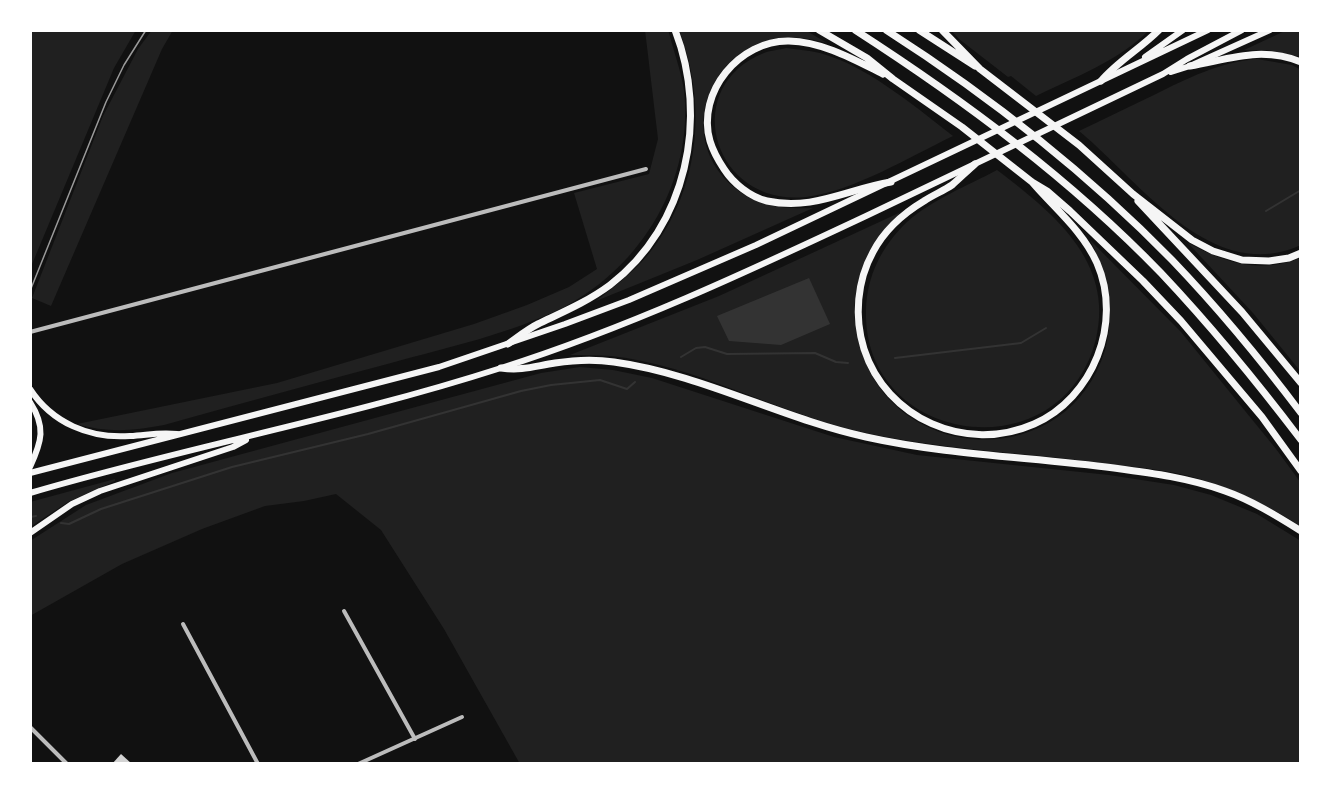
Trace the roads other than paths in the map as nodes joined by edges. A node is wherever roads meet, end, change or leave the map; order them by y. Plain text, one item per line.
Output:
1 (675, 30) edge
2 (819, 30) edge
3 (855, 30) edge
4 (886, 30) edge
5 (919, 30) edge
6 (942, 30) edge
7 (1159, 30) edge
8 (1183, 30) edge
9 (1208, 30) edge
10 (1242, 30) edge
11 (1270, 30) edge
12 (1140, 61) junction
13 (1301, 62) edge
14 (1190, 66) junction
15 (980, 69) junction
16 (1163, 74) junction
17 (893, 78) junction
18 (1101, 81) junction
19 (975, 164) junction
20 (646, 169) dead end
21 (891, 182) junction
22 (1032, 182) junction
23 (1133, 194) junction
24 (1301, 253) edge
25 (30, 332) edge
26 (508, 344) junction
27 (501, 368) junction
28 (1301, 383) edge
29 (30, 389) edge
30 (30, 402) edge
31 (1301, 413) edge
32 (180, 434) junction
33 (254, 436) junction
34 (1301, 440) edge
35 (30, 467) edge
36 (1301, 471) edge
37 (30, 474) edge
38 (30, 494) edge
39 (1301, 531) edge
40 (30, 533) edge
41 (344, 611) dead end
42 (183, 624) dead end
43 (462, 717) dead end
44 (30, 727) edge
45 (415, 739) junction
46 (67, 764) edge
47 (258, 764) edge
48 (358, 764) edge

1 - 26 highway
2 - 17 highway
3 - 34 highway
4 - 31 highway
5 - 15 highway
6 - 15 highway
7 - 18 highway
8 - 12 highway
9 - 12 highway
10 - 16 highway
11 - 14 highway
12 - 18 highway
13 - 14 highway
14 - 16 highway
15 - 23 highway
16 - 19 highway
17 - 21 highway
17 - 22 highway
18 - 21 highway
19 - 22 highway
19 - 27 highway
20 - 25 street
21 - 26 highway
22 - 36 highway
23 - 24 highway
23 - 28 highway
26 - 32 highway
27 - 33 highway
27 - 39 highway
29 - 32 highway
30 - 35 highway
32 - 37 highway
33 - 38 highway
33 - 40 highway
41 - 45 street
42 - 47 street
43 - 45 street
44 - 46 street
45 - 48 street

